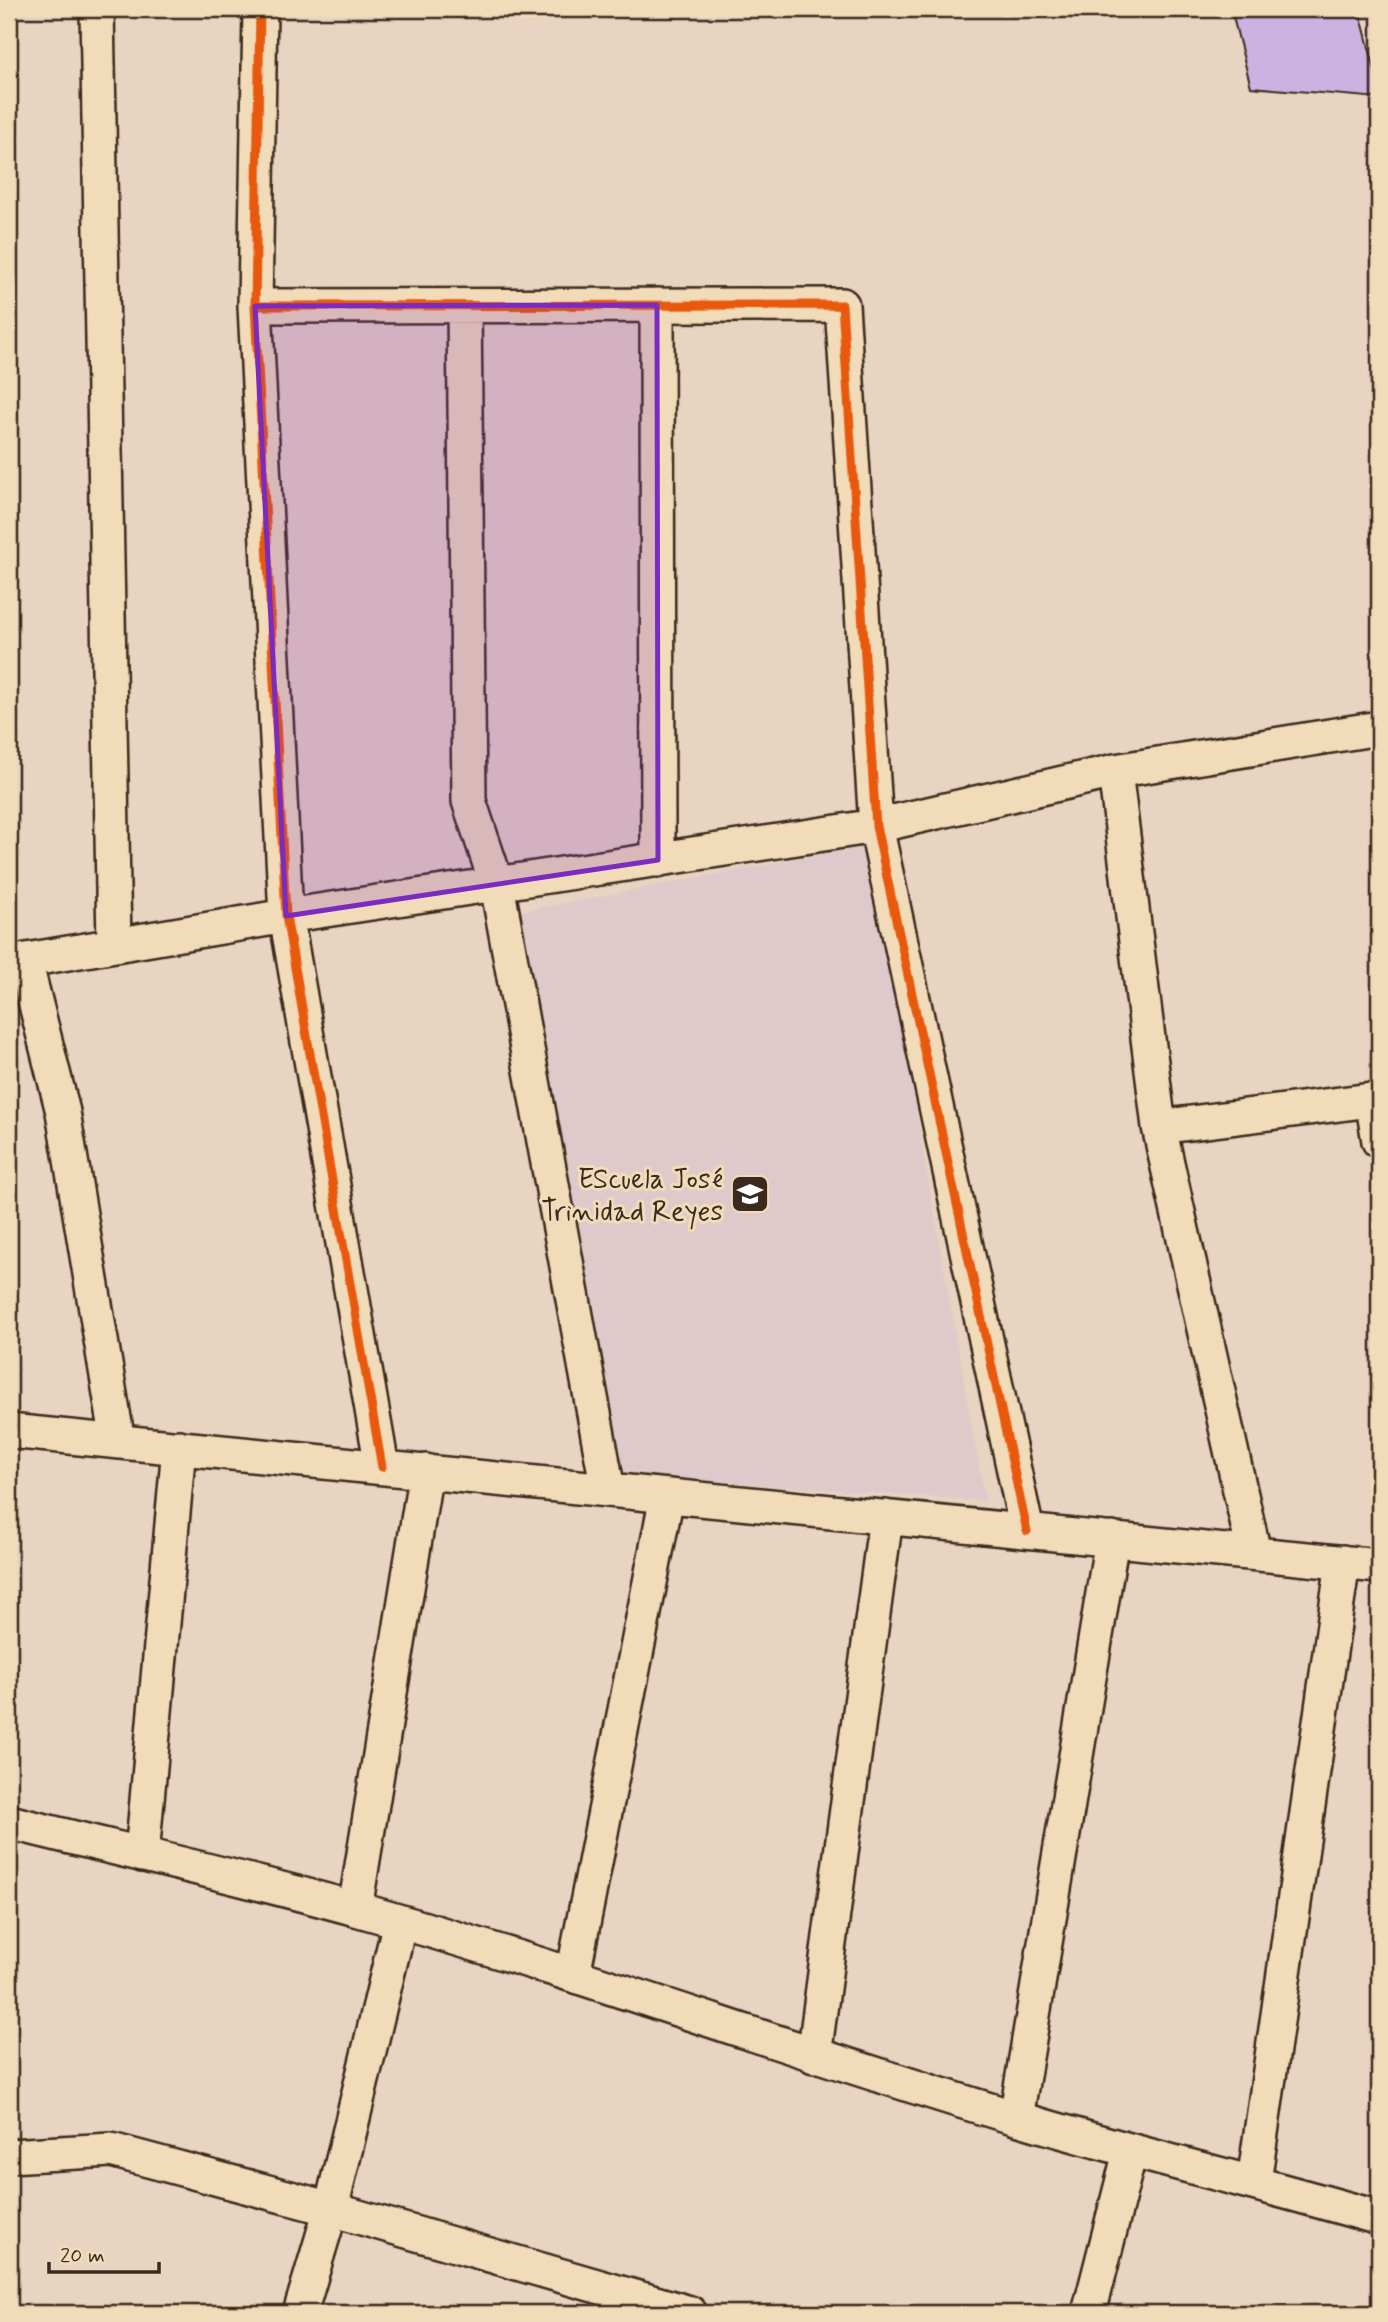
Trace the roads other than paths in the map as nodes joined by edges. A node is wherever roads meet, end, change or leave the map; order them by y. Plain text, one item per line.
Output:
1 (97, 9) edge
2 (260, 9) edge
3 (657, 305) junction
4 (255, 306) junction
5 (464, 306) junction
6 (1379, 727) edge
7 (1115, 771) junction
8 (876, 826) junction
9 (658, 860) junction
10 (497, 885) junction
11 (286, 916) junction
12 (114, 944) junction
13 (17, 962) edge
14 (1376, 1100) edge
15 (1158, 1127) junction
16 (1379, 1141) edge
17 (9, 1431) edge
18 (118, 1442) junction
19 (179, 1447) junction
20 (382, 1467) junction
21 (426, 1471) junction
22 (608, 1490) junction
23 (667, 1496) junction
24 (886, 1517) junction
25 (1027, 1531) junction
26 (1112, 1539) junction
27 (1254, 1553) junction
28 (1343, 1562) junction
29 (1379, 1566) edge
30 (9, 1822) edge
31 (142, 1855) junction
32 (355, 1909) junction
33 (400, 1923) junction
34 (573, 1975) junction
35 (814, 2056) junction
36 (1016, 2118) junction
37 (1130, 2152) junction
38 (9, 2156) edge
39 (1254, 2182) junction
40 (331, 2209) junction
41 (1379, 2218) edge
42 (300, 2313) edge
43 (690, 2313) edge
44 (1088, 2313) edge

1 - 12 street
2 - 4 street
3 - 5 street
3 - 8 street
3 - 9 street
4 - 5 street
4 - 11 street
5 - 10 street
6 - 7 street
7 - 8 street
7 - 15 street
8 - 9 street
8 - 25 street
9 - 10 street
10 - 11 street
10 - 22 street
11 - 12 street
11 - 20 street
12 - 13 street
13 - 18 street
14 - 15 street
14 - 16 street
15 - 27 street
17 - 18 street
18 - 19 street
19 - 20 street
19 - 31 street
20 - 21 street
21 - 22 street
21 - 32 street
22 - 23 street
23 - 24 street
23 - 34 street
24 - 25 street
24 - 35 street
25 - 26 street
26 - 27 street
26 - 36 street
27 - 28 street
28 - 29 street
28 - 39 street
30 - 31 street
31 - 32 street
32 - 33 street
33 - 34 street
33 - 40 street
34 - 35 street
35 - 36 street
36 - 37 street
37 - 39 street
37 - 44 street
38 - 40 street
39 - 41 street
40 - 42 street
40 - 43 street

